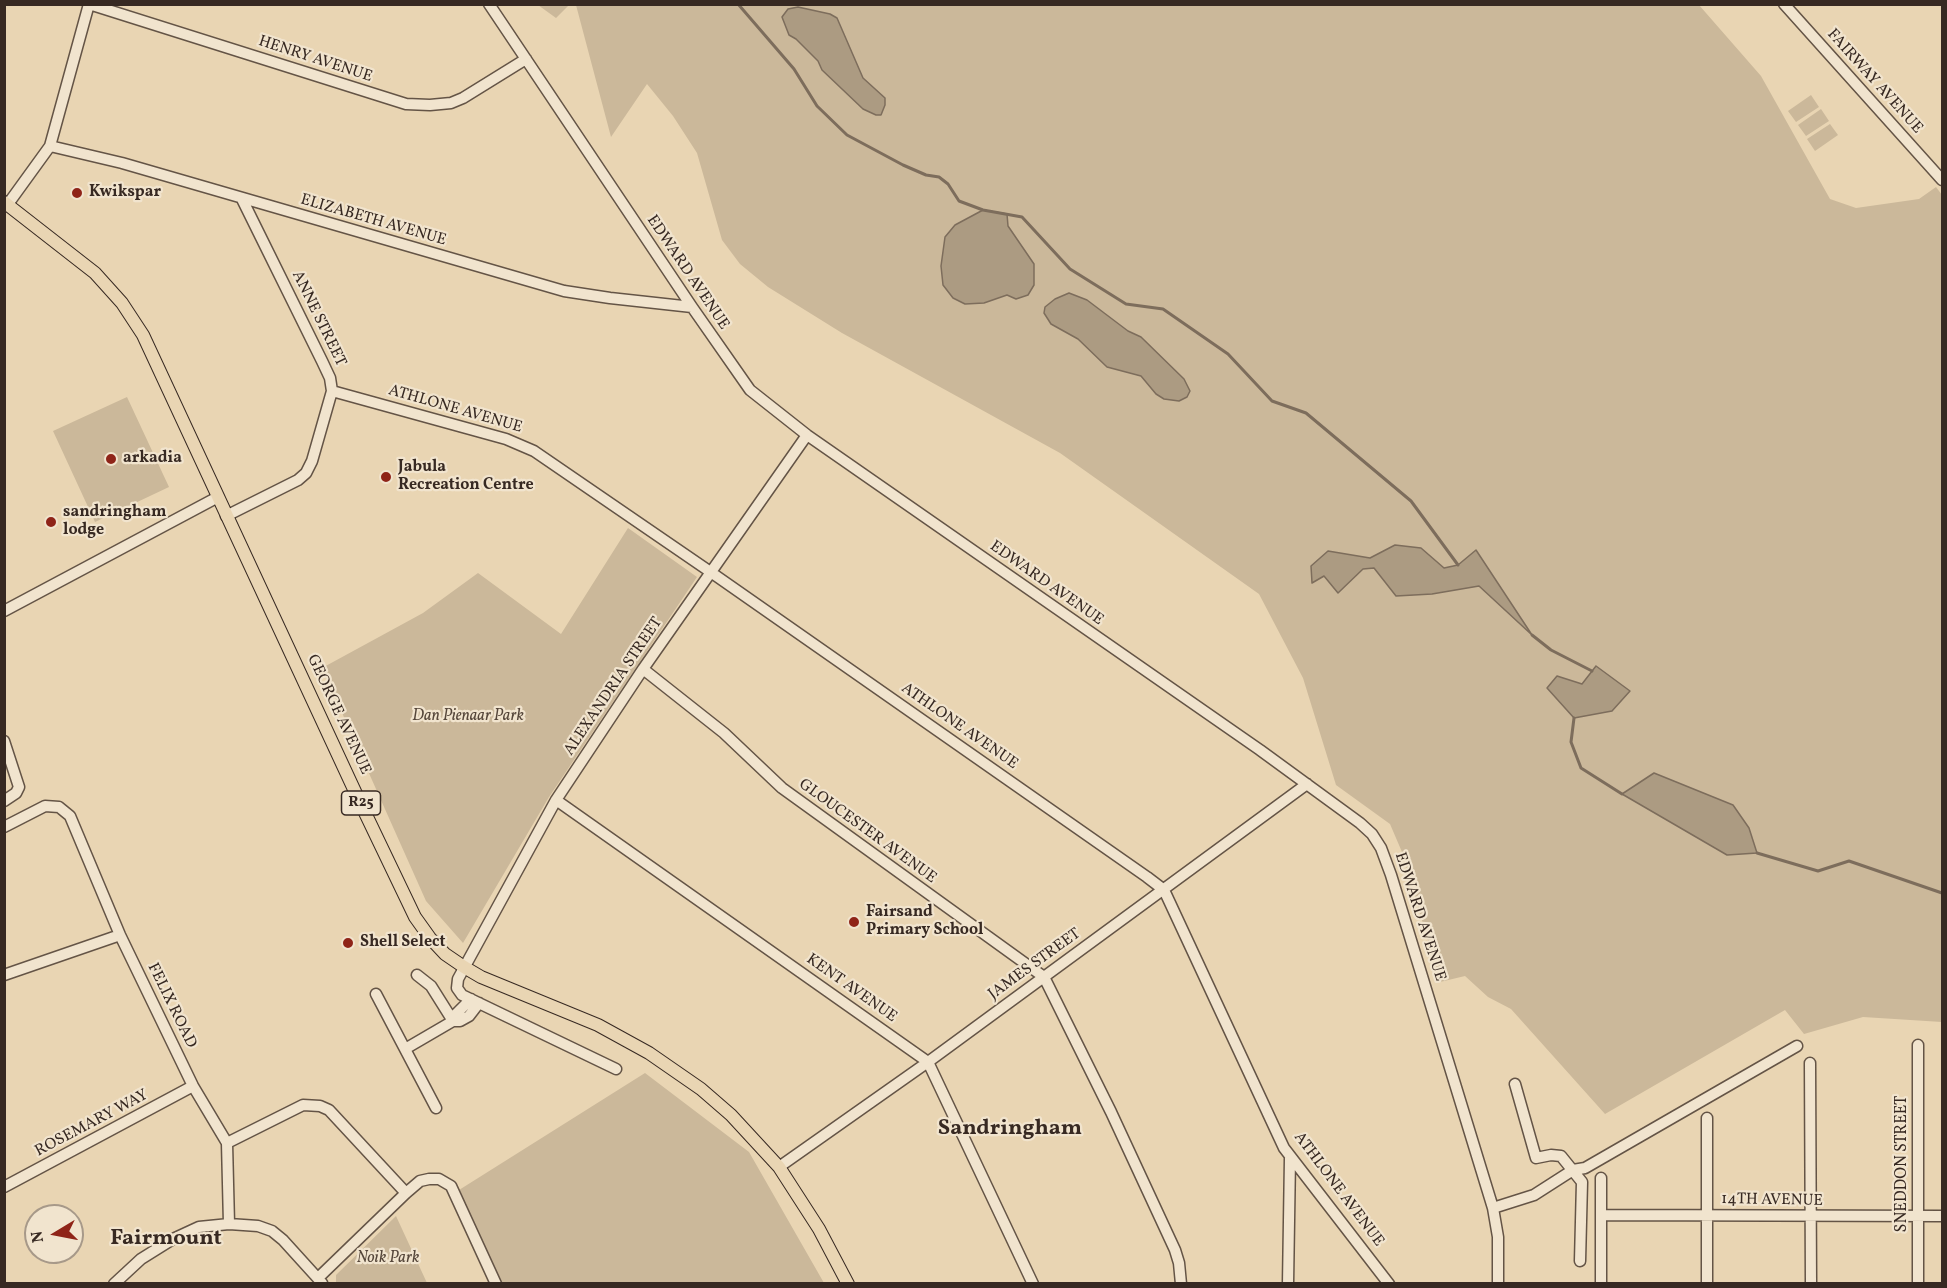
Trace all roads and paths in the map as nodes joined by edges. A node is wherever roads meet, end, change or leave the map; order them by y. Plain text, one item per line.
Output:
1 (89, 4) edge
2 (489, 4) edge
3 (1784, 4) edge
4 (526, 59) junction
5 (50, 146) junction
6 (1942, 180) edge
7 (242, 199) junction
8 (7, 203) edge
9 (692, 307) junction
10 (333, 391) junction
11 (807, 435) junction
12 (218, 497) junction
13 (226, 516) junction
14 (712, 573) junction
15 (4, 611) edge
16 (643, 669) junction
17 (4, 741) edge
18 (1307, 784) junction
19 (556, 800) junction
20 (4, 801) edge
21 (4, 827) edge
22 (1164, 891) junction
23 (120, 935) junction
24 (464, 967) junction
25 (4, 975) edge
26 (417, 975) dead end
27 (1044, 977) junction
28 (376, 994) dead end
29 (475, 1001) junction
30 (453, 1021) junction
31 (1918, 1045) dead end
32 (1797, 1046) dead end
33 (405, 1049) junction
34 (928, 1062) junction
35 (1810, 1063) dead end
36 (616, 1069) dead end
37 (1515, 1084) dead end
38 (193, 1086) junction
39 (436, 1107) dead end
40 (1707, 1118) dead end
41 (227, 1143) junction
42 (1290, 1158) junction
43 (779, 1167) junction
44 (1574, 1170) junction
45 (1601, 1178) dead end
46 (4, 1187) edge
47 (406, 1193) junction
48 (1493, 1208) junction
49 (1601, 1215) junction
50 (1707, 1215) junction
51 (1811, 1216) junction
52 (1918, 1216) junction
53 (1942, 1216) edge
54 (229, 1224) junction
55 (1580, 1261) dead end
56 (320, 1281) edge
57 (117, 1282) edge
58 (496, 1284) edge
59 (848, 1284) edge
60 (1033, 1284) edge
61 (1181, 1284) edge
62 (1288, 1284) edge
63 (1389, 1284) edge
64 (1498, 1284) edge
65 (1601, 1284) edge
66 (1707, 1284) edge
67 (1811, 1284) edge
68 (1918, 1284) edge

1 - 4 street, HENRY AVENUE
1 - 5 street
2 - 4 street, EDWARD AVENUE
3 - 6 street, FAIRWAY AVENUE
4 - 9 street, EDWARD AVENUE
5 - 7 street, ELIZABETH AVENUE
5 - 8 street
7 - 9 street, ELIZABETH AVENUE
7 - 10 street, ANNE STREET
8 - 12 main road, GEORGE AVENUE / R25
9 - 11 street, EDWARD AVENUE
10 - 13 street, ANNE STREET
10 - 14 street, ATHLONE AVENUE
11 - 14 street, ALEXANDRIA STREET
11 - 18 street, EDWARD AVENUE
12 - 13 main road, GEORGE AVENUE / R25
12 - 15 street
13 - 24 main road, GEORGE AVENUE / R25
14 - 16 street, ALEXANDRIA STREET
14 - 22 street, ATHLONE AVENUE
16 - 19 street, ALEXANDRIA STREET
16 - 27 street, GLOUCESTER AVENUE
17 - 20 street
18 - 22 street, JAMES STREET
18 - 48 street, EDWARD AVENUE
19 - 24 street, ALEXANDRIA STREET
19 - 34 street, KENT AVENUE
21 - 23 street, FELIX ROAD
22 - 27 street, JAMES STREET
22 - 42 street, ATHLONE AVENUE
23 - 25 street
23 - 38 street, FELIX ROAD
24 - 29 street
24 - 43 main road, GEORGE AVENUE / R25
26 - 30 street
27 - 34 street, JAMES STREET
27 - 61 street, GLOUCESTER AVENUE
28 - 33 street
29 - 30 street
29 - 36 street
30 - 33 street
31 - 52 street, SNEDDON STREET
32 - 44 street
33 - 39 street
34 - 43 street, JAMES STREET
34 - 60 street, KENT AVENUE
35 - 51 street
37 - 44 street
38 - 41 street, FELIX ROAD
38 - 46 street, ROSEMARY WAY
40 - 50 street
41 - 47 street
41 - 54 street, FELIX ROAD
42 - 62 street
42 - 63 street, ATHLONE AVENUE
43 - 59 main road, GEORGE AVENUE / R25
44 - 48 street
44 - 55 street
45 - 49 street
47 - 56 street
47 - 58 street
48 - 64 street, EDWARD AVENUE
49 - 50 street, 14TH AVENUE
49 - 65 street
50 - 51 street, 14TH AVENUE
50 - 66 street
51 - 52 street, 14TH AVENUE
51 - 67 street
52 - 53 street, 14TH AVENUE
52 - 68 street, SNEDDON STREET
54 - 56 street
54 - 57 street

